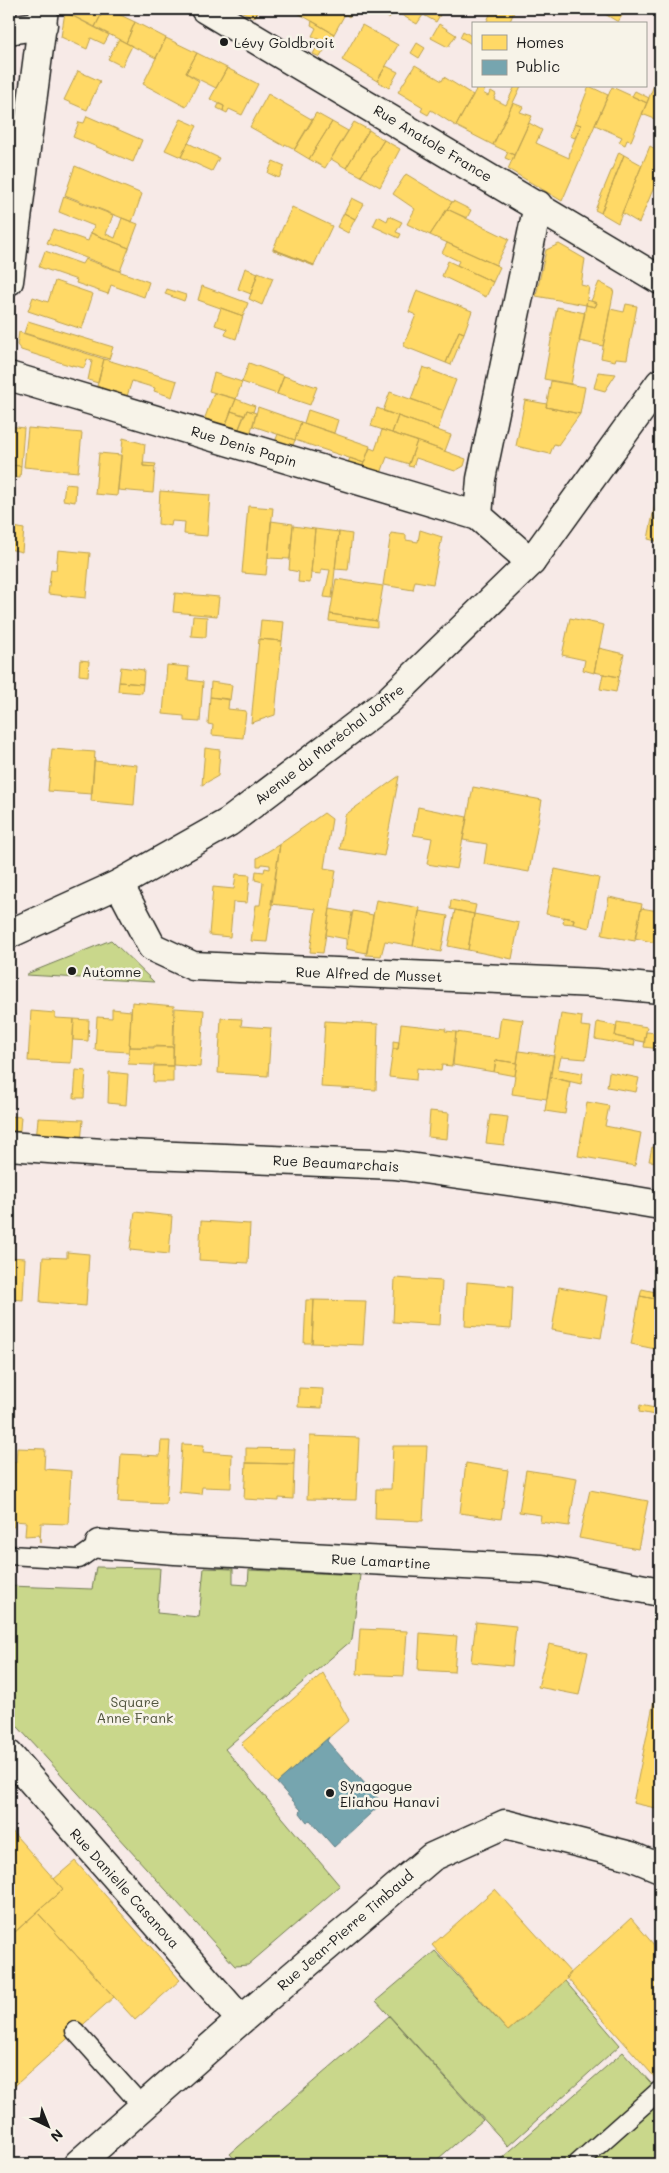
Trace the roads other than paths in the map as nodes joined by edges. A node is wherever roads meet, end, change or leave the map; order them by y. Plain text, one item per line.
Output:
1 (205, 9) edge
2 (44, 17) edge
3 (9, 30) edge
4 (538, 205) junction
5 (660, 280) edge
6 (9, 281) edge
7 (9, 376) edge
8 (660, 383) edge
9 (478, 516) junction
10 (532, 562) junction
11 (119, 884) junction
12 (9, 934) edge
13 (660, 989) edge
14 (9, 1146) edge
15 (660, 1205) edge
16 (100, 1544) joint
17 (9, 1555) edge
18 (660, 1592) edge
19 (9, 1755) edge
20 (660, 1868) edge
21 (241, 2020) junction
22 (75, 2031) dead end
23 (660, 2090) edge
24 (143, 2107) junction
25 (78, 2164) edge
26 (577, 2164) edge

1 - 4 street, Rue Anatole France
2 - 3 street
2 - 6 street
4 - 5 street, Rue Anatole France
4 - 9 street
7 - 9 street, Rue Denis Papin
8 - 10 street, Avenue du Maréchal Joffre
9 - 10 street, Rue Denis Papin
10 - 11 street, Avenue du Maréchal Joffre
11 - 12 street, Avenue du Maréchal Joffre
11 - 13 street, Rue Alfred de Musset
14 - 15 street, Rue Beaumarchais
16 - 17 lane
16 - 18 street, Rue Lamartine
19 - 21 street, Rue Danielle Casanova
20 - 21 street, Rue Jean-Pierre Timbaud
21 - 24 street, Rue Jean-Pierre Timbaud
22 - 24 lane
23 - 26 lane
24 - 25 street, Rue Jean-Pierre Timbaud

